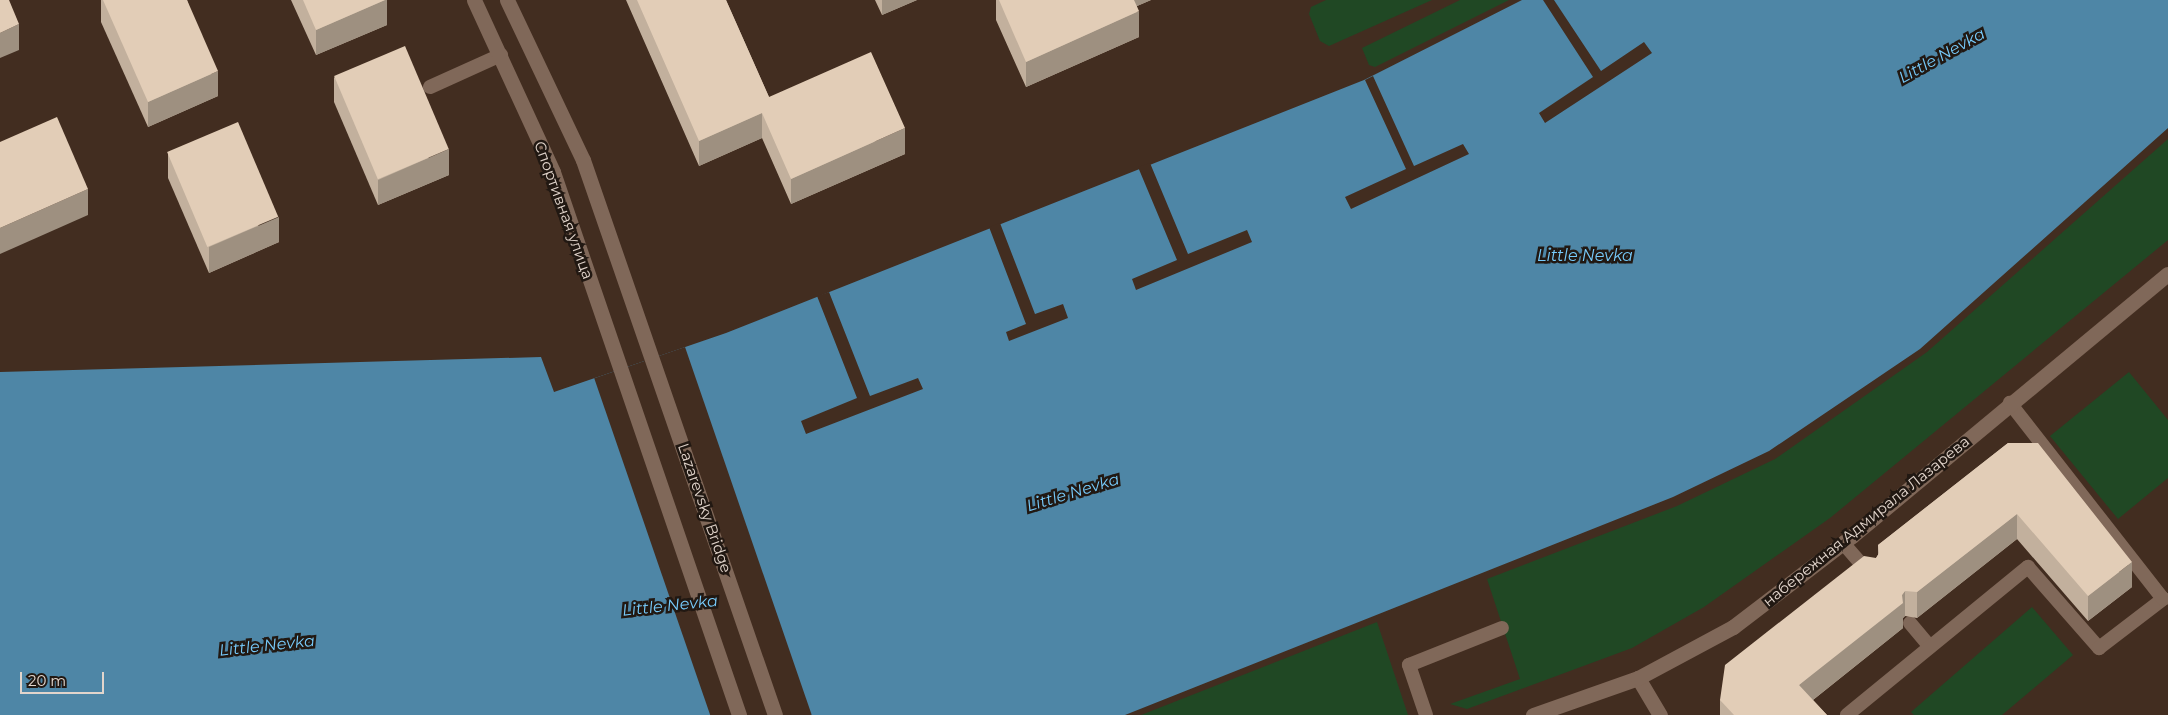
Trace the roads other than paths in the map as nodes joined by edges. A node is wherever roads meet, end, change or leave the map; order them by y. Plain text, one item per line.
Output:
1 (474, 0) edge
2 (507, 0) edge
3 (501, 55) junction
4 (430, 87) dead end
5 (2168, 274) edge
6 (2010, 403) junction
7 (1842, 543) junction
8 (1871, 576) edge
9 (1910, 623) dead end
10 (1502, 628) dead end
11 (1930, 647) junction
12 (1638, 678) junction
13 (739, 715) edge
14 (775, 715) edge
15 (1426, 715) edge
16 (1533, 715) edge
17 (1660, 715) edge
18 (1846, 715) edge

1 - 3 street, Спортивная улица
2 - 14 street, Lazarevsky Bridge
3 - 4 lane
3 - 13 street, Спортивная улица
5 - 6 street, набережная Адмирала Лазарева
6 - 7 street, набережная Адмирала Лазарева
6 - 11 lane
7 - 8 lane
7 - 12 street, набережная Адмирала Лазарева
9 - 11 lane
10 - 15 lane
11 - 18 lane
12 - 16 street, набережная Адмирала Лазарева
12 - 17 street

